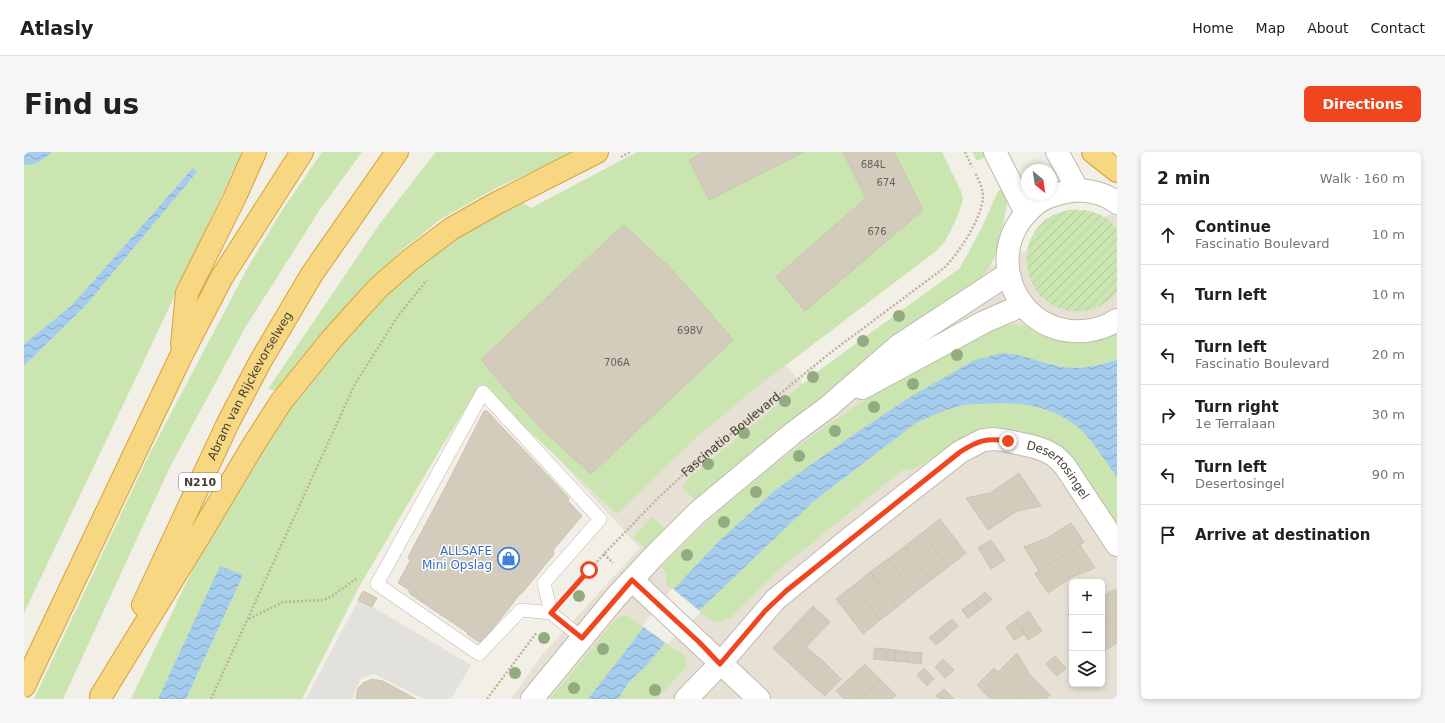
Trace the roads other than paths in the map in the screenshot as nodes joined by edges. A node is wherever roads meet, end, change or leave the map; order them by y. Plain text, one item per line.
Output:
1 (255, 152) edge
2 (302, 152) edge
3 (397, 152) edge
4 (995, 152) edge
5 (1057, 152) edge
6 (1093, 152) edge
7 (607, 156) edge
8 (1117, 172) edge
9 (1078, 190) junction
10 (1117, 203) edge
11 (1026, 213) junction
12 (1008, 274) junction
13 (1022, 305) junction
14 (1117, 320) edge
15 (181, 356) junction
16 (828, 407) junction
17 (1117, 545) edge
18 (632, 580) junction
19 (551, 613) junction
20 (582, 638) junction
21 (720, 664) junction
22 (24, 686) edge
23 (100, 698) edge
24 (532, 699) edge
25 (686, 699) edge
26 (759, 699) edge

1 - 15 highway
2 - 15 highway
3 - 23 highway, Abram van Rijckevorselweg / N210
4 - 11 street
5 - 9 street
6 - 8 highway
7 - 23 highway
9 - 10 street
9 - 11 street
11 - 12 street
12 - 13 street
12 - 16 street
13 - 14 street
13 - 16 street
15 - 22 highway
16 - 18 street
17 - 21 street, Desertosingel
18 - 20 street
18 - 21 street
19 - 19 lane
19 - 20 lane
20 - 24 street
21 - 25 street, Desertosingel
21 - 26 street

